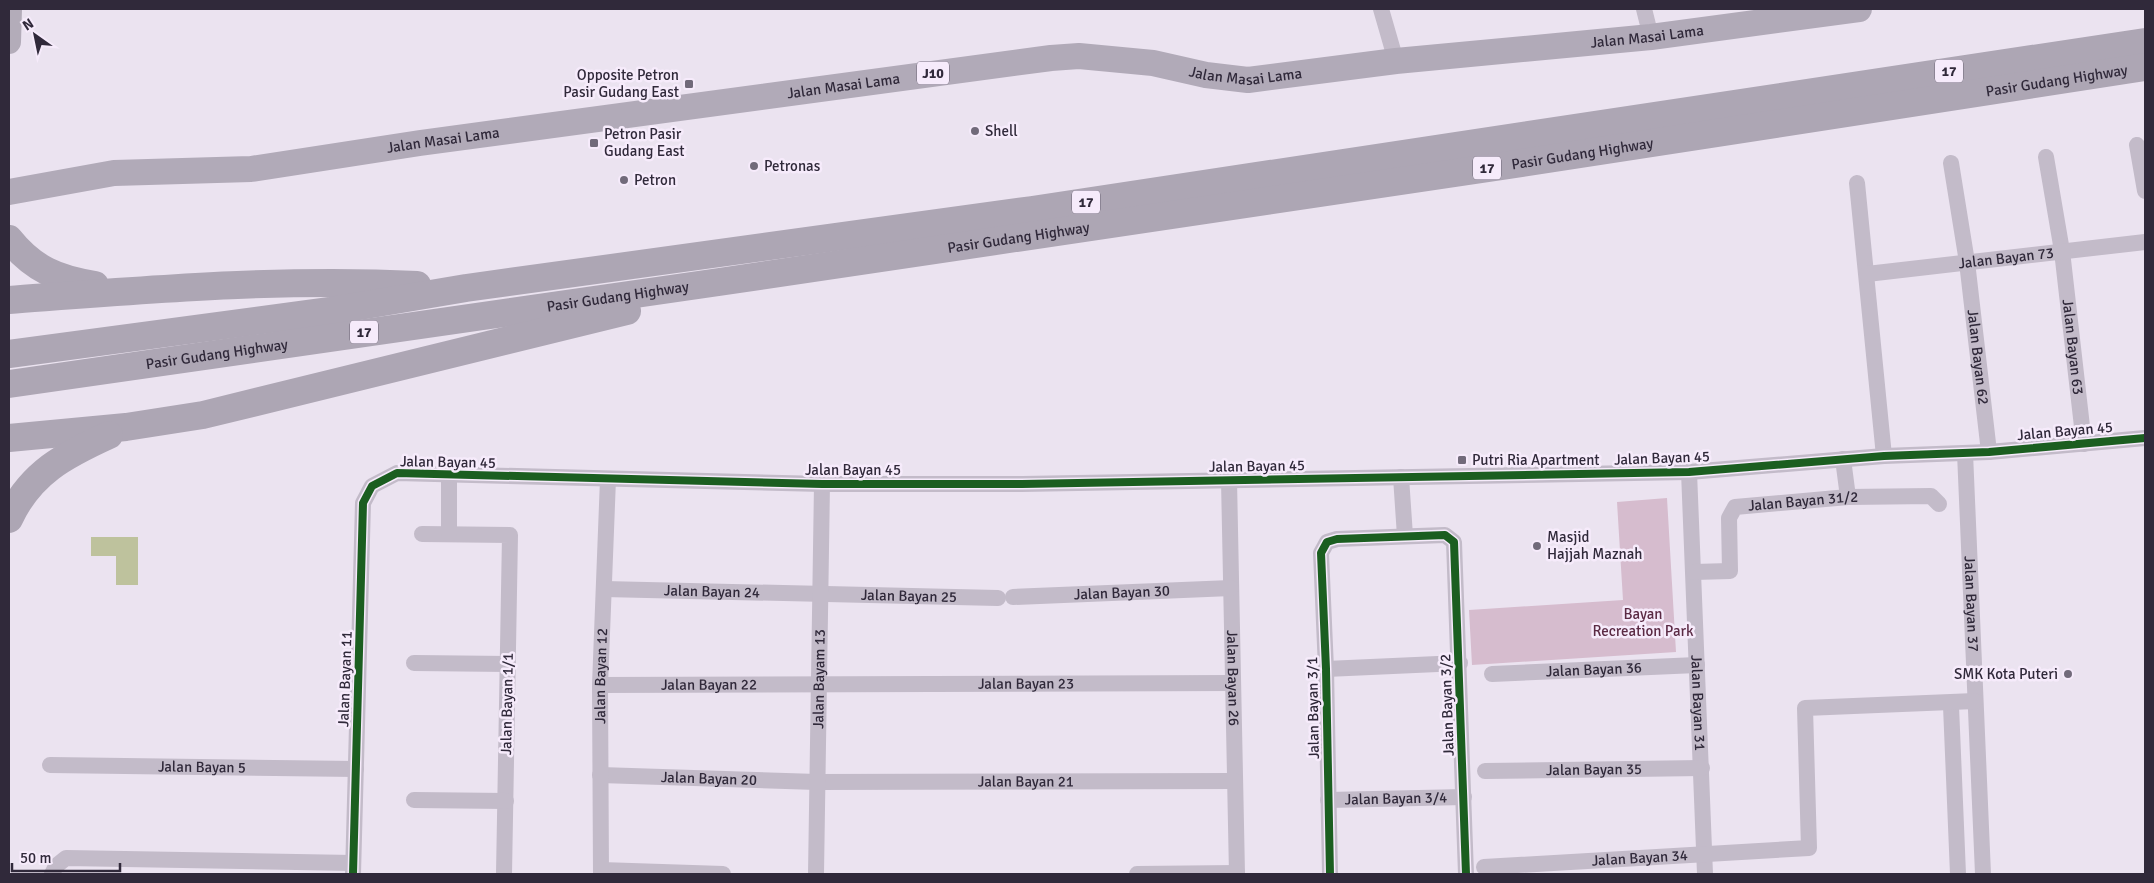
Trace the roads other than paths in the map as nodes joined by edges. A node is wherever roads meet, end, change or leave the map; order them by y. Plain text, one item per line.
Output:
1 (10, 9) edge
2 (1381, 9) edge
3 (1644, 9) edge
4 (1859, 9) edge
5 (1651, 36) junction
6 (9, 42) edge
7 (2145, 42) edge
8 (1396, 61) junction
9 (2145, 67) edge
10 (2137, 145) dead end
11 (2046, 157) dead end
12 (1952, 163) dead end
13 (1857, 183) dead end
14 (2145, 191) edge
15 (9, 192) edge
16 (9, 239) edge
17 (2145, 242) edge
18 (2062, 251) junction
19 (1967, 262) junction
20 (1867, 274) junction
21 (719, 282) junction
22 (466, 288) junction
23 (130, 291) junction
24 (9, 300) edge
25 (9, 354) edge
26 (9, 384) edge
27 (126, 427) junction
28 (9, 438) edge
29 (2145, 438) edge
30 (2084, 444) junction
31 (1989, 452) junction
32 (1965, 453) junction
33 (1884, 456) junction
34 (1843, 459) junction
35 (1689, 472) junction
36 (449, 475) junction
37 (1401, 477) junction
38 (608, 480) junction
39 (1229, 480) junction
40 (822, 484) junction
41 (372, 486) joint
42 (1848, 497) junction
43 (1939, 504) dead end
44 (9, 519) edge
45 (422, 534) dead end
46 (449, 534) junction
47 (1405, 536) junction
48 (1694, 572) junction
49 (1231, 588) junction
50 (604, 589) junction
51 (820, 594) junction
52 (1006, 598) joint
53 (414, 663) dead end
54 (1460, 663) junction
55 (508, 664) junction
56 (1697, 665) junction
57 (1326, 669) junction
58 (1492, 674) dead end
59 (1233, 683) junction
60 (600, 685) junction
61 (819, 685) junction
62 (1975, 701) junction
63 (1951, 706) dead end
64 (50, 765) dead end
65 (1702, 768) junction
66 (356, 769) junction
67 (1485, 771) dead end
68 (600, 775) junction
69 (1235, 781) junction
70 (817, 782) junction
71 (1464, 797) junction
72 (414, 800) dead end
73 (1328, 800) junction
74 (506, 801) junction
75 (1705, 853) junction
76 (1484, 867) dead end
77 (353, 869) edge
78 (601, 872) edge
79 (52, 874) edge
80 (504, 874) edge
81 (723, 874) edge
82 (816, 874) edge
83 (1137, 874) edge
84 (1237, 874) edge
85 (1330, 874) edge
86 (1466, 874) edge
87 (1705, 874) edge
88 (1958, 874) edge
89 (1983, 874) edge

1 - 6 main road
2 - 8 street
3 - 5 street
4 - 5 main road, Jalan Masai Lama / J10
5 - 8 main road, Jalan Masai Lama / J10
7 - 22 highway, Pasir Gudang Highway / 17
8 - 15 main road, Jalan Masai Lama / J10
9 - 21 highway, Pasir Gudang Highway / 17
10 - 14 street
11 - 18 street, Jalan Bayan 63
12 - 19 street, Jalan Bayan 62
13 - 20 street
16 - 23 highway
17 - 18 street, Jalan Bayan 73
18 - 19 street, Jalan Bayan 73
18 - 30 street, Jalan Bayan 63
19 - 20 street, Jalan Bayan 73
19 - 31 street, Jalan Bayan 62
20 - 33 street
21 - 26 highway, Pasir Gudang Highway / 17
21 - 27 highway
22 - 23 highway
22 - 25 highway, Pasir Gudang Highway / 17
23 - 24 highway
27 - 28 highway
27 - 44 highway
29 - 30 street, Jalan Bayan 45
30 - 31 street, Jalan Bayan 45
31 - 32 street, Jalan Bayan 45
32 - 33 street, Jalan Bayan 45
32 - 62 street, Jalan Bayan 37
33 - 34 street, Jalan Bayan 45
34 - 35 street, Jalan Bayan 45
34 - 42 street
35 - 37 street, Jalan Bayan 45
35 - 48 street, Jalan Bayan 31
36 - 38 street, Jalan Bayan 45
36 - 41 street, Jalan Bayan 45
36 - 46 street
37 - 39 street, Jalan Bayan 45
37 - 47 street
38 - 40 street, Jalan Bayan 45
38 - 50 street, Jalan Bayan 12
39 - 40 street, Jalan Bayan 45
39 - 49 street, Jalan Bayan 26
40 - 51 street, Jalan Bayam 13
41 - 66 street, Jalan Bayan 11
42 - 43 street, Jalan Bayan 31/2
42 - 48 street, Jalan Bayan 31/2
45 - 46 street
46 - 55 street, Jalan Bayan 1/1
47 - 54 street, Jalan Bayan 3/2
47 - 57 street, Jalan Bayan 3/1
48 - 56 street, Jalan Bayan 31
49 - 52 street, Jalan Bayan 30
49 - 59 street, Jalan Bayan 26
50 - 51 street, Jalan Bayan 24
50 - 60 street, Jalan Bayan 12
51 - 52 street, Jalan Bayan 25
51 - 61 street, Jalan Bayam 13
53 - 55 street
54 - 57 street
54 - 71 street, Jalan Bayan 3/2
55 - 74 street, Jalan Bayan 1/1
56 - 58 street, Jalan Bayan 36
56 - 65 street, Jalan Bayan 31
57 - 73 street, Jalan Bayan 3/1
59 - 61 street, Jalan Bayan 23
59 - 69 street, Jalan Bayan 26
60 - 61 street, Jalan Bayan 22
60 - 68 street, Jalan Bayan 12
61 - 70 street, Jalan Bayam 13
62 - 75 street, Jalan Bayan 34
62 - 89 street, Jalan Bayan 37
63 - 88 street
64 - 66 street, Jalan Bayan 5
65 - 67 street, Jalan Bayan 35
65 - 75 street, Jalan Bayan 31
66 - 77 street, Jalan Bayan 11
68 - 70 street, Jalan Bayan 20
68 - 78 street, Jalan Bayan 12
69 - 70 street, Jalan Bayan 21
69 - 84 street, Jalan Bayan 26
70 - 82 street, Jalan Bayam 13
71 - 73 street, Jalan Bayan 3/4
71 - 86 street, Jalan Bayan 3/2
72 - 74 street
73 - 85 street, Jalan Bayan 3/1
74 - 80 street, Jalan Bayan 1/1
75 - 76 street, Jalan Bayan 34
75 - 87 street, Jalan Bayan 31
77 - 79 street
78 - 81 street
83 - 84 street

